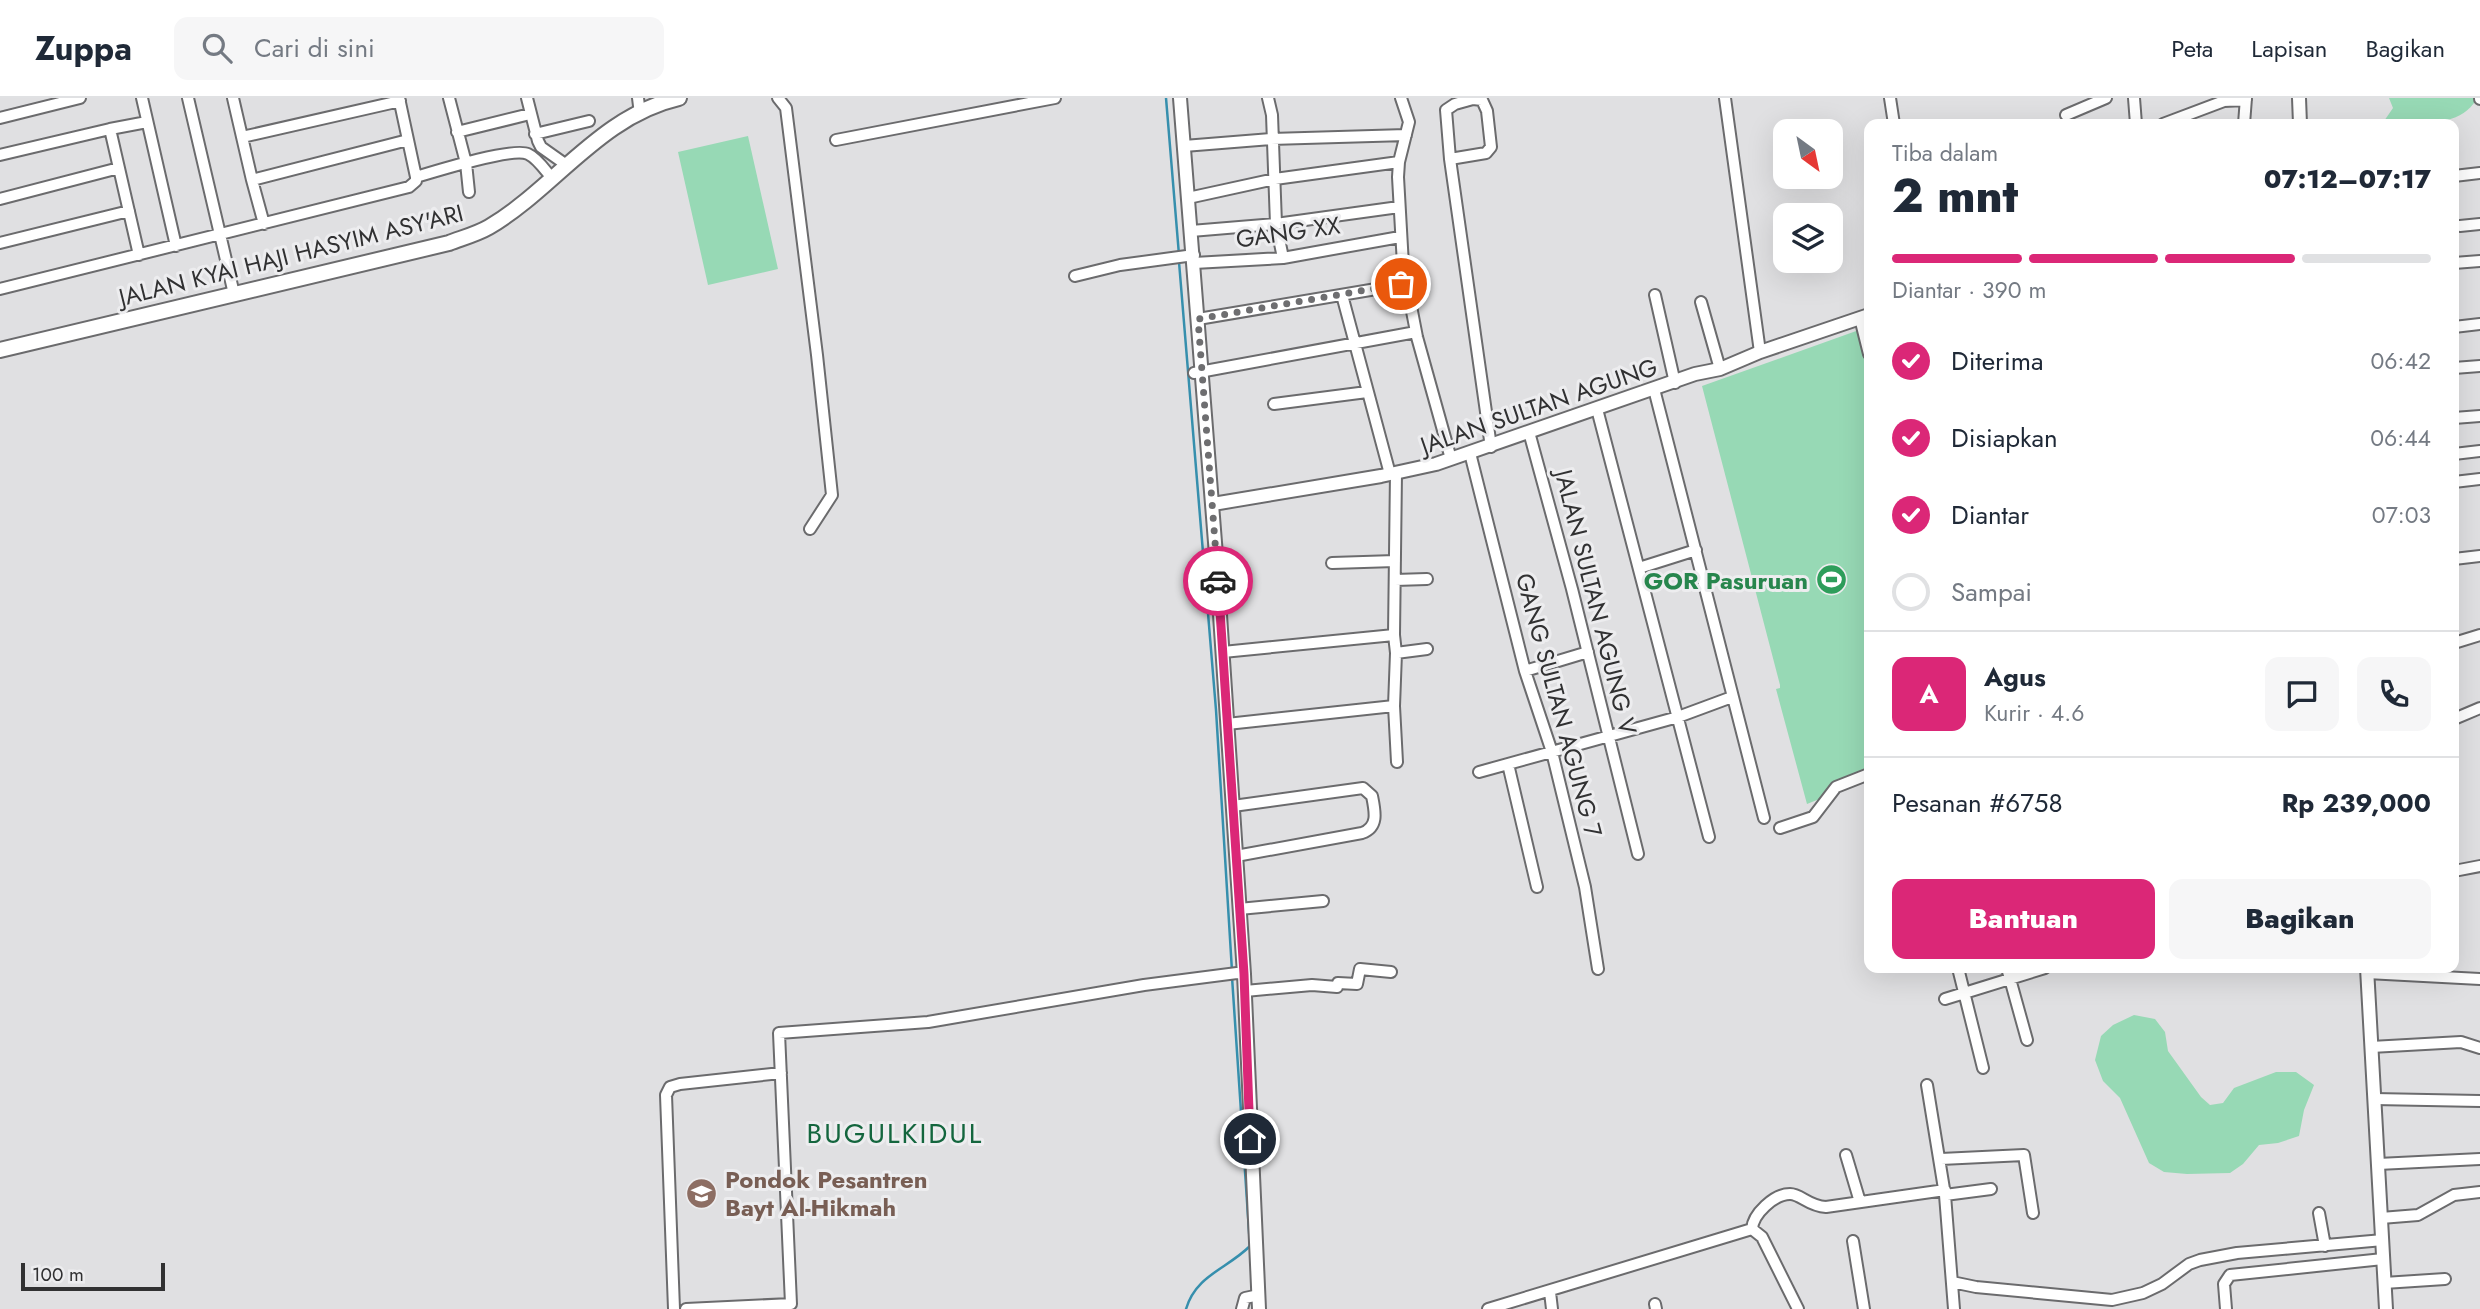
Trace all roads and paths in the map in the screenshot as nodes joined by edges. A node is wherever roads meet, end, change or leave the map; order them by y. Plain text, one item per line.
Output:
1 (80, 98) edge
2 (142, 98) edge
3 (188, 98) edge
4 (233, 98) edge
5 (449, 98) edge
6 (527, 98) edge
7 (638, 98) edge
8 (778, 98) edge
9 (1055, 98) edge
10 (1180, 98) edge
11 (1268, 98) edge
12 (1401, 98) edge
13 (1725, 98) edge
14 (1890, 98) edge
15 (2106, 98) edge
16 (2134, 98) edge
17 (2299, 98) edge
18 (669, 99) edge
19 (2246, 99) edge
20 (400, 100) edge
21 (530, 114) junction
22 (640, 114) junction
23 (2066, 115) dead end
24 (0, 118) edge
25 (1893, 119) edge
26 (2136, 119) edge
27 (2176, 119) edge
28 (2244, 119) edge
29 (2300, 119) edge
30 (589, 121) dead end
31 (147, 122) junction
32 (110, 130) junction
33 (457, 132) junction
34 (535, 134) junction
35 (1406, 135) junction
36 (242, 137) junction
37 (1271, 139) junction
38 (408, 140) junction
39 (836, 140) dead end
40 (1184, 146) junction
41 (541, 147) junction
42 (0, 155) edge
43 (532, 156) junction
44 (1450, 159) junction
45 (1399, 162) junction
46 (466, 163) junction
47 (565, 164) junction
48 (119, 168) junction
49 (2480, 173) edge
50 (2459, 175) edge
51 (416, 177) junction
52 (551, 177) junction
53 (1275, 179) junction
54 (252, 180) junction
55 (469, 192) dead end
56 (1188, 198) junction
57 (0, 199) edge
58 (1391, 207) junction
59 (129, 211) junction
60 (264, 224) junction
61 (1276, 224) junction
62 (2480, 224) edge
63 (2460, 226) dead end
64 (1191, 231) junction
65 (221, 235) junction
66 (1394, 237) junction
67 (0, 243) edge
68 (176, 246) junction
69 (139, 255) junction
70 (1186, 258) junction
71 (1283, 258) junction
72 (2480, 261) edge
73 (2459, 263) edge
74 (1074, 276) dead end
75 (1400, 284) junction
76 (0, 289) edge
77 (234, 294) junction
78 (1342, 295) junction
79 (1655, 295) dead end
80 (1701, 302) dead end
81 (1864, 317) edge
82 (1198, 319) junction
83 (2480, 324) edge
84 (2459, 326) edge
85 (1410, 333) junction
86 (1356, 342) junction
87 (0, 350) edge
88 (1760, 352) junction
89 (2480, 366) edge
90 (2459, 368) edge
91 (1720, 369) junction
92 (1199, 373) junction
93 (1675, 383) junction
94 (1654, 389) junction
95 (1367, 392) junction
96 (1274, 404) dead end
97 (1597, 409) junction
98 (2480, 416) edge
99 (2459, 418) edge
100 (1530, 432) junction
101 (1491, 447) junction
102 (2480, 451) edge
103 (1470, 453) junction
104 (2459, 453) edge
105 (1444, 462) junction
106 (1393, 474) junction
107 (2480, 479) edge
108 (2459, 481) edge
109 (1213, 504) junction
110 (810, 529) dead end
111 (1696, 550) junction
112 (2480, 555) edge
113 (2459, 558) edge
114 (1395, 561) junction
115 (1332, 564) dead end
116 (1639, 568) junction
117 (1427, 579) dead end
118 (1395, 580) junction
119 (1394, 635) junction
120 (2480, 635) edge
121 (2459, 641) edge
122 (1427, 649) dead end
123 (1223, 652) junction
124 (1588, 652) junction
125 (1396, 653) junction
126 (1525, 671) junction
127 (1732, 697) junction
128 (1394, 706) junction
129 (2480, 708) edge
130 (1678, 717) junction
131 (2459, 717) edge
132 (1227, 724) junction
133 (1608, 735) junction
134 (1552, 752) junction
135 (1398, 762) dead end
136 (1507, 764) junction
137 (1479, 772) dead end
138 (1864, 776) edge
139 (1233, 806) junction
140 (1764, 818) dead end
141 (1780, 828) dead end
142 (1709, 837) dead end
143 (1637, 854) dead end
144 (1236, 856) junction
145 (2480, 866) edge
146 (2459, 870) edge
147 (1537, 887) dead end
148 (1323, 901) dead end
149 (1240, 908) junction
150 (1598, 969) dead end
151 (1391, 972) dead end
152 (1959, 973) edge
153 (2009, 973) edge
154 (2367, 973) edge
155 (2409, 973) edge
156 (1237, 974) junction
157 (2480, 978) edge
158 (1245, 991) junction
159 (1964, 993) junction
160 (1945, 999) dead end
161 (2027, 1040) dead end
162 (2371, 1047) junction
163 (2480, 1048) edge
164 (1983, 1068) dead end
165 (781, 1073) junction
166 (1927, 1086) dead end
167 (2374, 1099) junction
168 (2480, 1101) edge
169 (1846, 1155) dead end
170 (1941, 1159) junction
171 (2480, 1159) edge
172 (2378, 1164) junction
173 (1991, 1189) dead end
174 (2480, 1192) edge
175 (1945, 1193) junction
176 (1860, 1202) junction
177 (2033, 1213) dead end
178 (2319, 1213) dead end
179 (2381, 1218) junction
180 (1755, 1220) junction
181 (2382, 1240) junction
182 (1853, 1241) dead end
183 (2325, 1246) junction
184 (2384, 1259) junction
185 (2445, 1279) dead end
186 (1952, 1282) junction
187 (2385, 1283) junction
188 (1550, 1292) junction
189 (1253, 1296) junction
190 (674, 1309) edge
191 (686, 1309) edge
192 (1242, 1309) edge
193 (1259, 1309) edge
194 (1488, 1309) edge
195 (1552, 1309) edge
196 (1798, 1309) edge
197 (1864, 1309) edge
198 (1954, 1309) edge
199 (2226, 1309) edge
200 (2386, 1309) edge

1 - 24 street
2 - 31 street
3 - 65 street
4 - 36 street
5 - 33 street
6 - 21 street
7 - 22 street
8 - 110 street
9 - 39 street
10 - 40 main road
11 - 37 street
12 - 35 street
13 - 88 street
14 - 25 street
15 - 23 street
16 - 26 street
17 - 29 main road
18 - 22 highway, JALAN KYAI HAJI HASYIM ASY'ARI
19 - 27 street
19 - 28 street
20 - 36 street
20 - 38 street
21 - 33 street
21 - 34 street
22 - 47 highway, JALAN KYAI HAJI HASYIM ASY'ARI
30 - 34 street
31 - 32 street
31 - 68 street
32 - 42 street
32 - 48 street
33 - 46 street
34 - 41 street
35 - 37 street
35 - 45 street
36 - 54 street
37 - 40 street
37 - 53 street
38 - 51 street
38 - 54 street
40 - 56 main road
41 - 43 street
41 - 47 street
43 - 46 street
43 - 52 street
44 - 44 street
44 - 101 street
45 - 53 street
45 - 58 street
46 - 51 street
46 - 55 street
47 - 52 highway, JALAN KYAI HAJI HASYIM ASY'ARI
48 - 57 street
48 - 59 street
49 - 50 street
51 - 60 street
52 - 77 highway, JALAN KYAI HAJI HASYIM ASY'ARI
53 - 56 street
53 - 61 street
54 - 60 street
56 - 64 main road
58 - 61 street
58 - 66 street
59 - 67 street
59 - 69 street
60 - 65 street
61 - 64 street
61 - 71 street
62 - 63 street
64 - 70 main road
65 - 68 street
65 - 77 street
66 - 71 street, GANG XX
66 - 75 street
68 - 69 street
69 - 76 street
70 - 71 street, GANG XX
70 - 74 street, GANG XX
70 - 82 main road
72 - 73 street
75 - 78 street
75 - 85 street
77 - 87 highway, JALAN KYAI HAJI HASYIM ASY'ARI
78 - 82 street
78 - 86 street
79 - 93 street
80 - 91 street
81 - 88 main road, JALAN SULTAN AGUNG
82 - 92 main road
83 - 84 street
85 - 86 street
85 - 105 street
86 - 92 street
86 - 95 street
88 - 91 main road, JALAN SULTAN AGUNG
89 - 90 street
91 - 93 main road, JALAN SULTAN AGUNG
92 - 109 main road
93 - 94 main road, JALAN SULTAN AGUNG
94 - 97 main road, JALAN SULTAN AGUNG
94 - 111 street
95 - 96 street
95 - 106 street
97 - 100 main road, JALAN SULTAN AGUNG
97 - 116 street
98 - 99 street
100 - 101 main road, JALAN SULTAN AGUNG
100 - 124 street, JALAN SULTAN AGUNG V
101 - 103 main road, JALAN SULTAN AGUNG
102 - 104 street
103 - 105 main road, JALAN SULTAN AGUNG
103 - 126 street, GANG SULTAN AGUNG 7
105 - 106 main road, JALAN SULTAN AGUNG
106 - 109 main road, JALAN SULTAN AGUNG
106 - 114 street
107 - 108 street
109 - 123 main road
111 - 116 street
111 - 127 street
112 - 113 street
114 - 115 street
114 - 118 street
116 - 130 street
117 - 118 street
118 - 119 street
119 - 123 street
119 - 125 street
120 - 121 street
122 - 125 street
123 - 132 main road
124 - 126 street
124 - 133 street, JALAN SULTAN AGUNG V
125 - 128 street
126 - 134 street, GANG SULTAN AGUNG 7
127 - 130 street
127 - 140 street
128 - 132 street
128 - 135 street
129 - 131 street
130 - 133 street
130 - 142 street
132 - 139 main road
133 - 134 street
133 - 143 street, JALAN SULTAN AGUNG V
134 - 136 street
134 - 150 street, GANG SULTAN AGUNG 7
136 - 137 street
136 - 147 street
138 - 141 street
139 - 144 main road
139 - 144 street
144 - 149 main road
145 - 146 street
148 - 149 street
149 - 156 main road
151 - 158 street
152 - 159 street
153 - 159 street
153 - 161 street
154 - 162 main road
155 - 157 street
156 - 158 main road
156 - 165 street
158 - 189 main road
159 - 160 street
159 - 164 street
162 - 163 street
162 - 167 main road
165 - 190 street
165 - 191 street
166 - 170 street
167 - 168 street
167 - 172 main road
169 - 176 street
170 - 175 street
170 - 177 street
171 - 172 street
172 - 179 main road
173 - 175 street
174 - 179 street
175 - 176 street
175 - 186 street
176 - 180 street
178 - 183 street
179 - 181 main road
180 - 188 street
180 - 196 street
181 - 183 street
181 - 184 main road
182 - 197 street
183 - 186 street
184 - 187 main road
184 - 199 street
185 - 187 street
186 - 198 street
187 - 200 main road
188 - 194 street
188 - 195 street
189 - 192 street
189 - 193 main road

